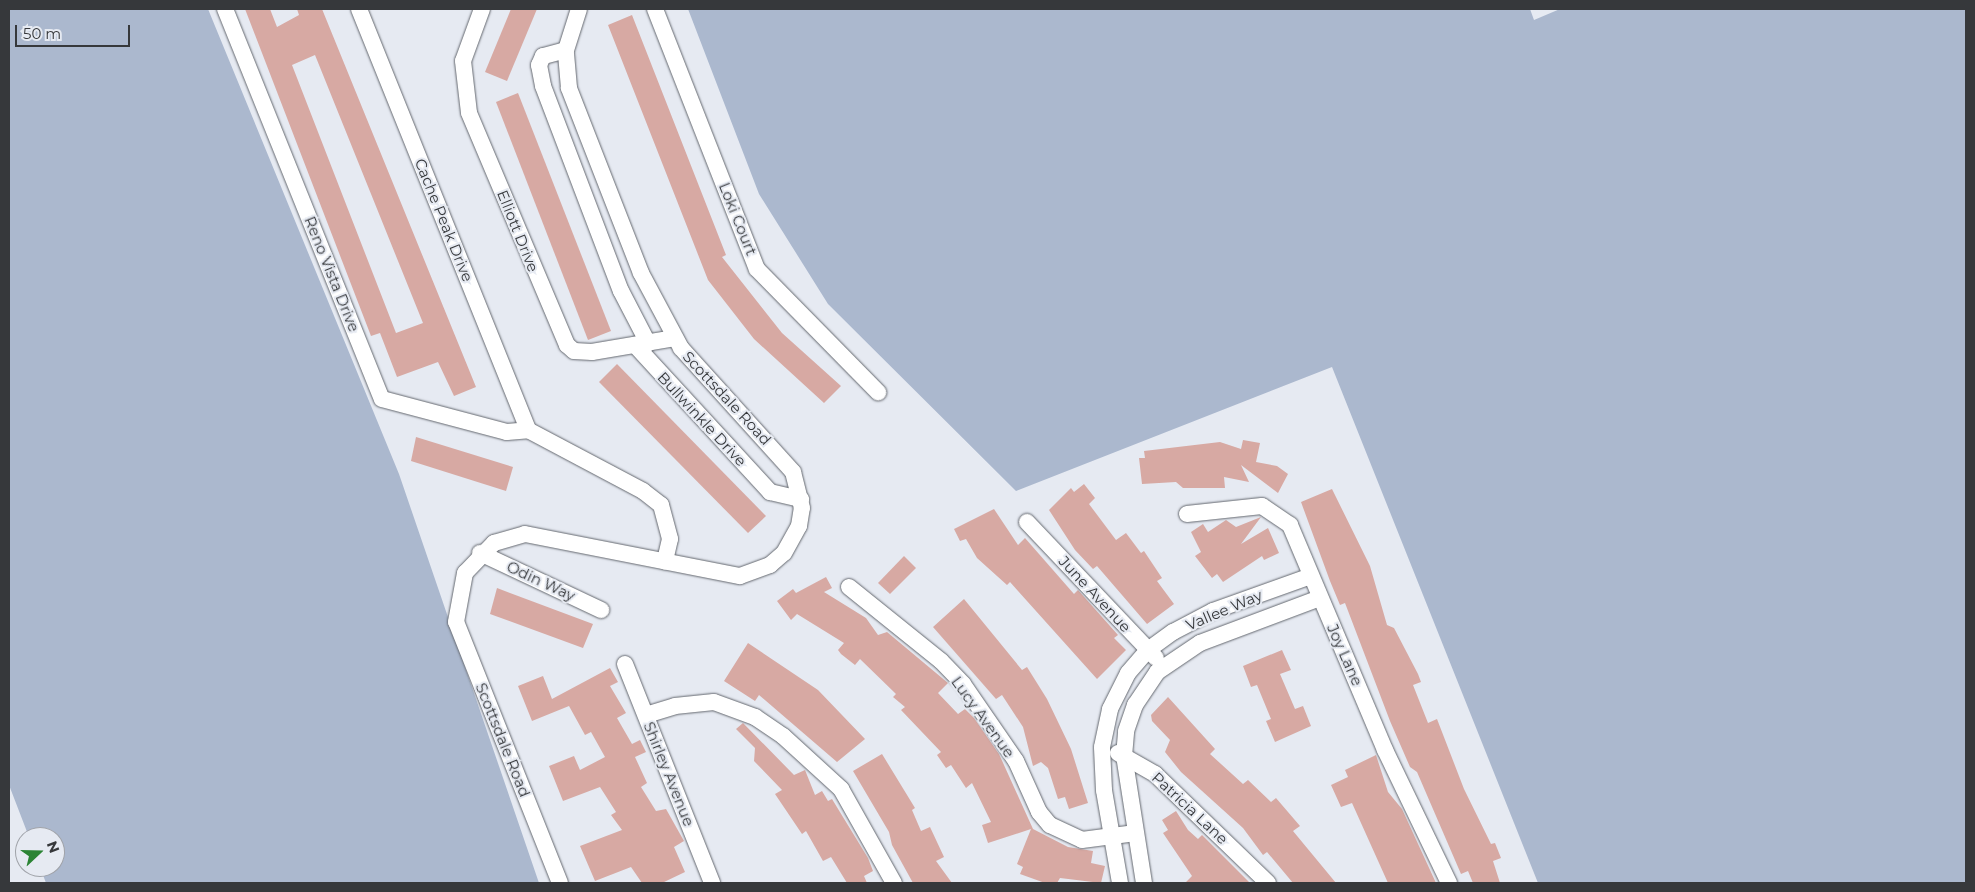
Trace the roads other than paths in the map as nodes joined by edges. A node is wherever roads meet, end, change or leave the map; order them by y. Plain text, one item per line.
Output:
1 (225, 9) edge
2 (360, 9) edge
3 (482, 9) edge
4 (579, 9) edge
5 (655, 9) edge
6 (566, 50) junction
7 (674, 338) junction
8 (641, 344) junction
9 (878, 392) dead end
10 (528, 430) junction
11 (801, 499) junction
12 (1187, 514) dead end
13 (1026, 522) dead end
14 (480, 553) junction
15 (665, 561) junction
16 (1311, 576) junction
17 (849, 587) dead end
18 (1320, 598) junction
19 (601, 610) dead end
20 (1148, 650) junction
21 (625, 664) dead end
22 (1164, 667) junction
23 (646, 715) junction
24 (1102, 747) junction
25 (1124, 756) junction
26 (1136, 833) junction
27 (1112, 837) junction
28 (560, 883) edge
29 (712, 883) edge
30 (894, 883) edge
31 (1120, 883) edge
32 (1144, 883) edge
33 (1268, 883) edge
34 (1449, 883) edge

1 - 10 street, Reno Vista Drive
2 - 10 street, Cache Peak Drive
3 - 8 street, Elliott Drive
4 - 6 street, Scottsdale Road
5 - 9 street, Loki Court
6 - 7 street, Scottsdale Road
6 - 8 street, Bullwinkle Drive
7 - 8 street, Elliott Drive
7 - 11 street, Scottsdale Road
8 - 11 street, Bullwinkle Drive
10 - 15 street
11 - 15 street, Scottsdale Road
12 - 16 street, Joy Lane
13 - 20 street, June Avenue
14 - 15 street, Scottsdale Road
14 - 19 street, Odin Way
14 - 28 street, Scottsdale Road
16 - 18 street, Joy Lane
16 - 20 street, Vallee Way
17 - 27 street, Lucy Avenue
18 - 22 street, Vallee Way
18 - 34 street, Joy Lane
20 - 22 street, June Avenue
20 - 24 street, Vallee Way
21 - 23 street, Shirley Avenue
22 - 25 street, Vallee Way
23 - 29 street, Shirley Avenue
23 - 30 street
24 - 25 street, Patricia Lane
24 - 27 street, Vallee Way
25 - 26 street, Vallee Way
25 - 33 street, Patricia Lane
26 - 27 street, Lucy Avenue
26 - 32 street, Vallee Way
27 - 31 street, Vallee Way

